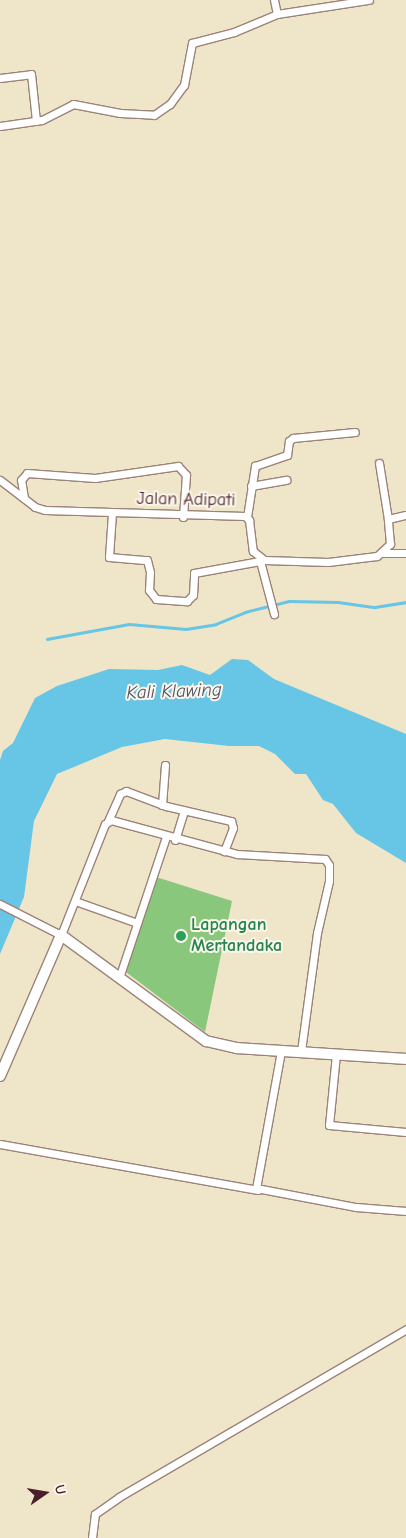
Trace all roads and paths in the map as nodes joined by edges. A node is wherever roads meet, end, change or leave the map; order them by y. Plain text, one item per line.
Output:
1 (274, 0) edge
2 (369, 0) edge
3 (277, 14) junction
4 (0, 78) edge
5 (36, 121) junction
6 (0, 126) edge
7 (355, 432) dead end
8 (379, 463) dead end
9 (0, 480) edge
10 (286, 480) dead end
11 (251, 486) junction
12 (24, 498) junction
13 (112, 513) junction
14 (406, 515) edge
15 (183, 517) junction
16 (247, 517) junction
17 (388, 519) junction
18 (383, 553) junction
19 (406, 553) edge
20 (262, 560) junction
21 (274, 614) dead end
22 (165, 765) dead end
23 (162, 805) junction
24 (184, 810) junction
25 (108, 821) junction
26 (166, 837) junction
27 (176, 840) junction
28 (224, 851) junction
29 (75, 902) junction
30 (0, 904) edge
31 (137, 923) junction
32 (61, 936) junction
33 (119, 978) junction
34 (281, 1051) junction
35 (301, 1052) junction
36 (336, 1054) junction
37 (406, 1059) edge
38 (0, 1076) edge
39 (406, 1132) edge
40 (0, 1144) edge
41 (259, 1190) junction
42 (406, 1211) edge
43 (406, 1330) edge
44 (92, 1538) edge

1 - 3 street
2 - 3 street
3 - 5 street
4 - 5 street
5 - 6 street
7 - 11 street
8 - 17 street
9 - 12 street, Jalan Adipati
10 - 11 street
11 - 16 street
12 - 13 street, Jalan Adipati
12 - 15 street
13 - 15 street, Jalan Adipati
13 - 20 street
14 - 17 street
15 - 16 street, Jalan Adipati
16 - 20 street, Jalan Adipati
17 - 18 street
18 - 19 street
18 - 20 street
20 - 21 street, Jalan Adipati
22 - 23 street
23 - 24 street
23 - 25 street
24 - 27 street
24 - 28 street
25 - 26 street
25 - 29 street
26 - 27 street
26 - 31 street
27 - 28 street
28 - 35 street
29 - 31 street
29 - 32 street
30 - 32 street
31 - 33 street
32 - 33 street
32 - 38 street
33 - 34 street
34 - 35 street
34 - 41 street
35 - 36 street
36 - 37 street
36 - 39 street
40 - 41 street
41 - 42 street
43 - 44 street

